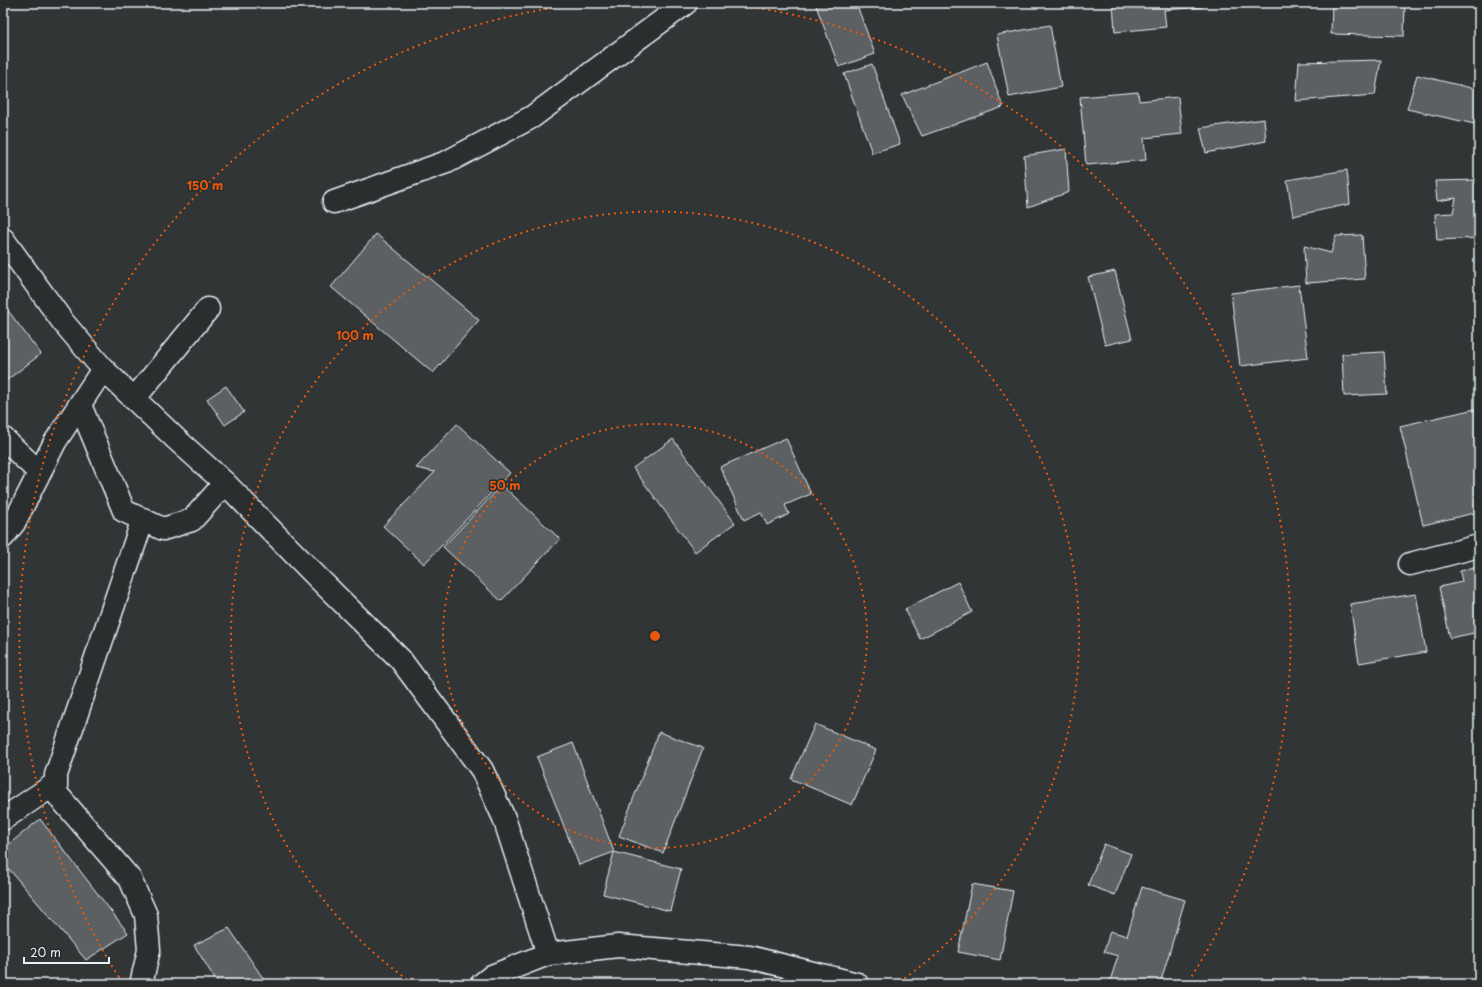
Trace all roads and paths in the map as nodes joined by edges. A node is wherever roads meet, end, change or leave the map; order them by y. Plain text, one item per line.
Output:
1 (686, 3) edge
2 (334, 202) dead end
3 (3, 239) edge
4 (208, 309) dead end
5 (103, 369) junction
6 (134, 398) junction
7 (80, 405) junction
8 (3, 438) edge
9 (40, 473) junction
10 (226, 483) junction
11 (143, 519) junction
12 (3, 537) edge
13 (1479, 546) edge
14 (1410, 564) dead end
15 (55, 784) junction
16 (3, 819) edge
17 (548, 954) junction
18 (140, 984) edge
19 (482, 984) edge
20 (858, 984) edge

1 - 2 street
3 - 5 street
4 - 6 street
5 - 6 street
5 - 7 street
6 - 10 street
7 - 9 street
7 - 11 street
8 - 9 street
9 - 12 street
10 - 11 street
10 - 17 street
11 - 15 street
13 - 14 street
15 - 16 street
15 - 18 street
17 - 19 street
17 - 20 street

